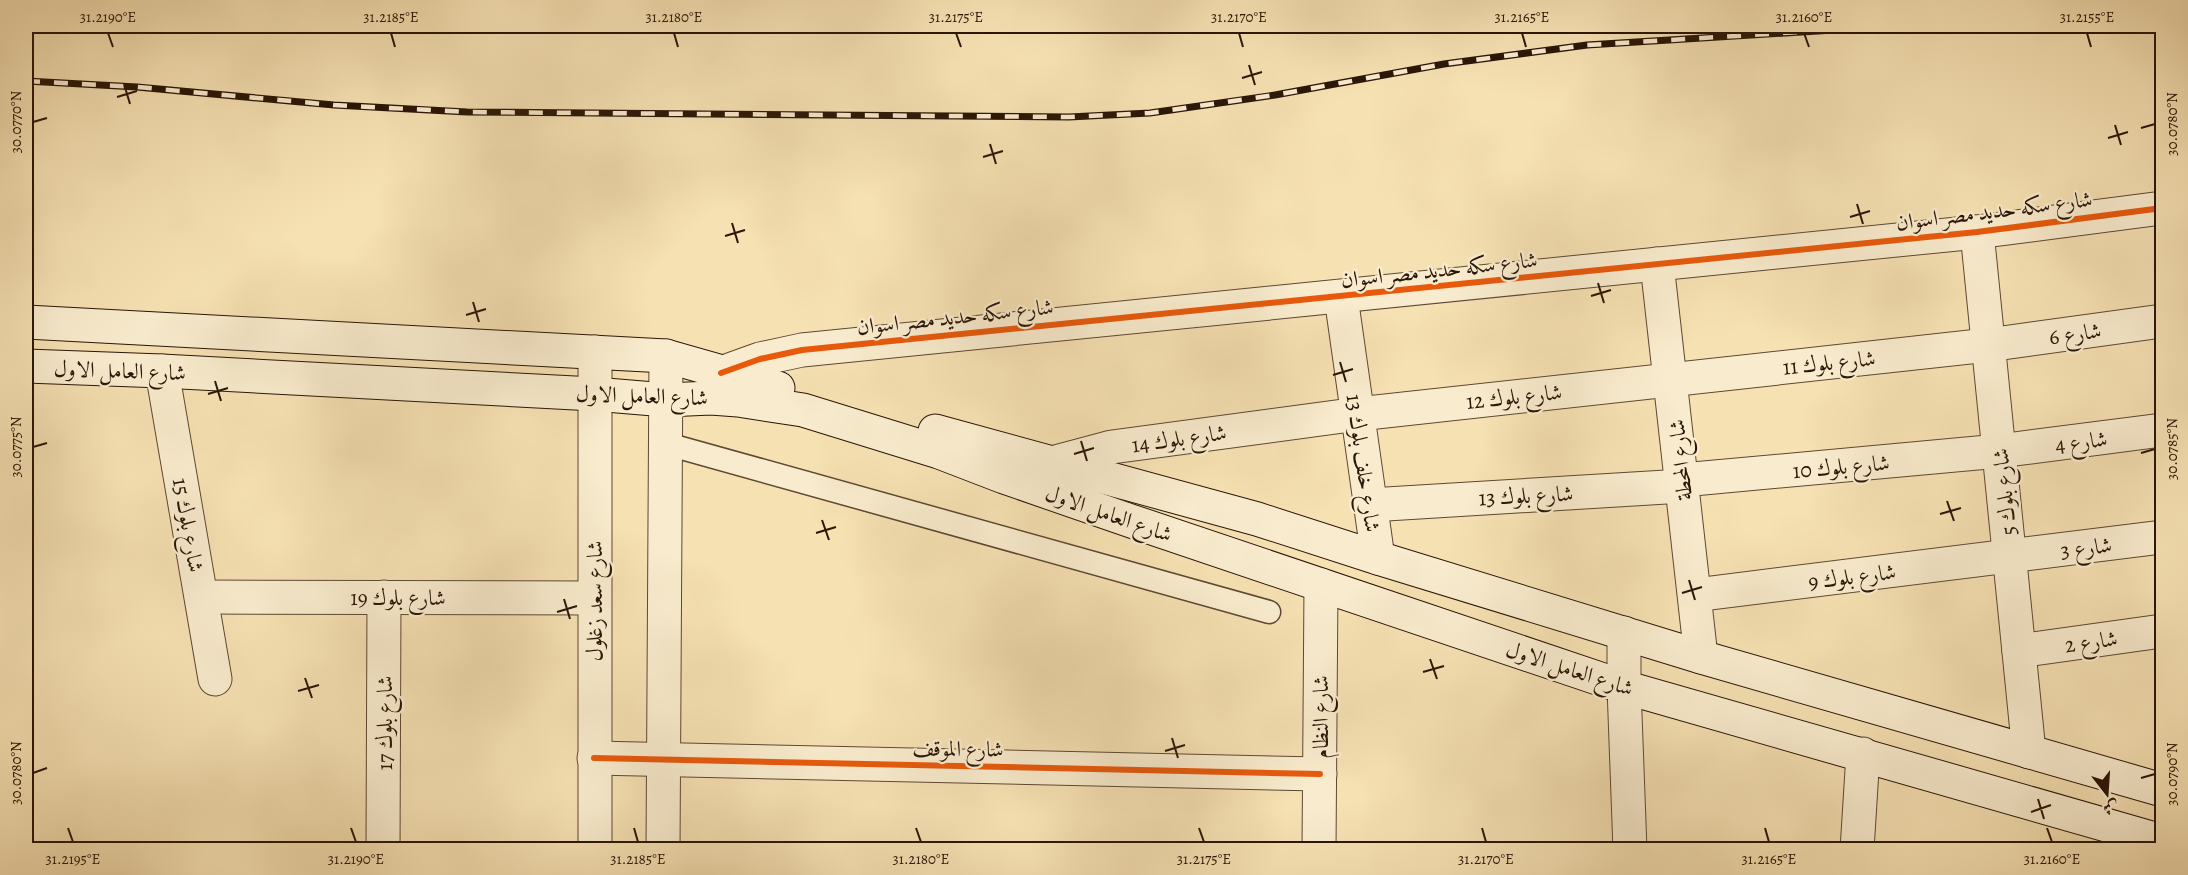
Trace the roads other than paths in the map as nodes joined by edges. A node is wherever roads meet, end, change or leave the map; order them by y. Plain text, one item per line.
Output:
1 (2163, 208) edge
2 (1977, 231) junction
3 (1657, 264) junction
4 (1341, 297) junction
5 (2163, 321) edge
6 (26, 322) edge
7 (1988, 345) junction
8 (595, 352) junction
9 (666, 356) junction
10 (26, 366) edge
11 (162, 371) junction
12 (722, 373) junction
13 (1670, 379) junction
14 (594, 394) junction
15 (666, 400) junction
16 (1358, 414) junction
17 (2163, 430) edge
18 (667, 444) junction
19 (2000, 452) junction
20 (1053, 463) junction
21 (1005, 477) junction
22 (1683, 483) junction
23 (1370, 505) junction
24 (2163, 537) edge
25 (2010, 556) junction
26 (1377, 558) junction
27 (1321, 585) junction
28 (1695, 595) junction
29 (202, 597) junction
30 (384, 597) junction
31 (594, 598) junction
32 (1269, 612) dead end
33 (2163, 631) edge
34 (1624, 633) junction
35 (2019, 651) junction
36 (1701, 657) junction
37 (215, 678) dead end
38 (1624, 687) junction
39 (2029, 752) junction
40 (1863, 754) junction
41 (594, 758) junction
42 (663, 759) junction
43 (1320, 774) junction
44 (2163, 790) edge
45 (2163, 841) edge
46 (383, 849) edge
47 (595, 849) edge
48 (663, 849) edge
49 (1319, 849) edge
50 (1630, 849) edge
51 (1857, 849) edge

1 - 2 street, شارع سكه حديد مصر اسوان
2 - 3 street, شارع سكه حديد مصر اسوان
2 - 7 street, شارع بلوك 5
3 - 4 street, شارع سكه حديد مصر اسوان
3 - 13 street, شارع المحطة
4 - 12 street, شارع سكه حديد مصر اسوان
4 - 16 street, شارع خلف بلوك 13
5 - 7 street, شارع 6
6 - 8 street, شارع العامل الاول
7 - 13 street, شارع بلوك 11
7 - 19 street, شارع بلوك 5
8 - 9 street, شارع العامل الاول
8 - 14 street, شارع سعد زغلول
9 - 12 street, شارع العامل الاول
9 - 15 street
10 - 11 street, شارع العامل الاول
11 - 14 street, شارع العامل الاول
11 - 29 street, شارع بلوك 15
12 - 20 street, شارع العامل الاول
13 - 16 street, شارع بلوك 12
13 - 22 street, شارع المحطة
14 - 15 street, شارع العامل الاول
14 - 31 street, شارع سعد زغلول
15 - 18 street
15 - 21 street, شارع العامل الاول
16 - 20 street, شارع بلوك 14
16 - 23 street, شارع خلف بلوك 13
17 - 19 street, شارع 4
18 - 32 lane
18 - 42 street
19 - 22 street, شارع بلوك 10
19 - 25 street, شارع بلوك 5
20 - 21 street, شارع بلوك 14
20 - 26 street, شارع العامل الاول
21 - 27 street, شارع العامل الاول
22 - 23 street, شارع بلوك 13
22 - 28 street, شارع المحطة
23 - 26 street, شارع خلف بلوك 13
24 - 25 street, شارع 3
25 - 28 street, شارع بلوك 9
25 - 35 street, شارع بلوك 5
26 - 34 street, شارع العامل الاول
27 - 38 street, شارع العامل الاول
27 - 43 street, شارع النظام
28 - 36 street, شارع المحطة
29 - 30 street, شارع بلوك 19
29 - 37 street, شارع بلوك 15
30 - 31 street, شارع بلوك 19
30 - 46 street, شارع بلوك 17
31 - 41 street, شارع سعد زغلول
33 - 35 street, شارع 2
34 - 36 street, شارع العامل الاول
34 - 38 street
35 - 39 street, شارع بلوك 5
36 - 39 street, شارع العامل الاول
38 - 40 street, شارع العامل الاول
38 - 50 street
39 - 44 street, شارع العامل الاول
40 - 45 street, شارع العامل الاول
40 - 51 street
41 - 42 street, شارع الموقف
41 - 47 street, شارع سعد زغلول
42 - 43 street, شارع الموقف
42 - 48 street
43 - 49 street, شارع النظام

